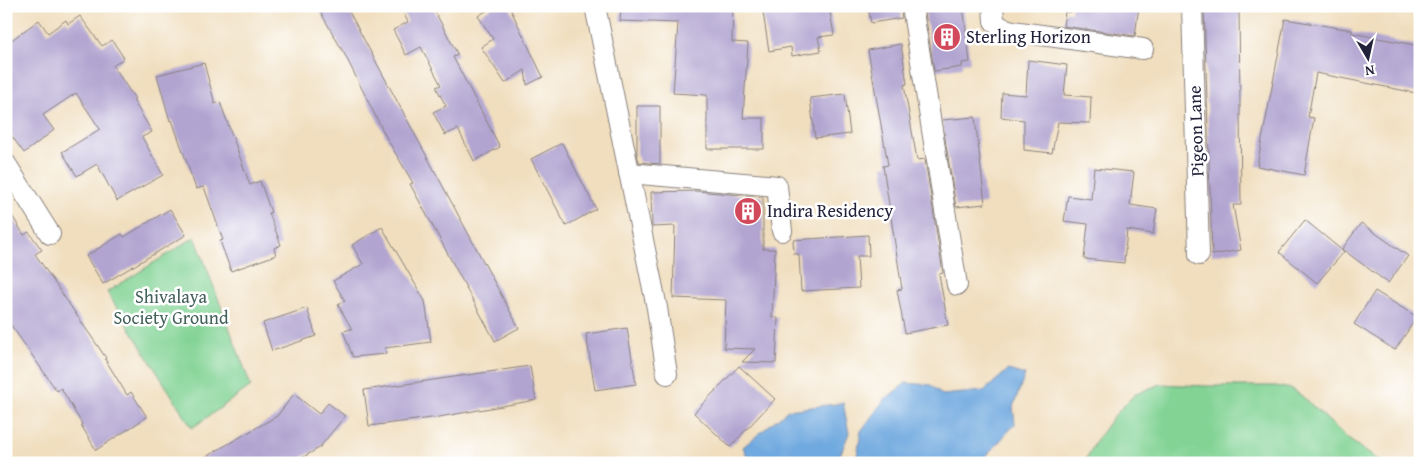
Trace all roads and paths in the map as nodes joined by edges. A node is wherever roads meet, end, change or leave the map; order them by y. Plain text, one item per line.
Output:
1 (595, 6) edge
2 (912, 6) edge
3 (994, 6) edge
4 (1192, 6) edge
5 (1143, 49) dead end
6 (6, 164) edge
7 (629, 173) junction
8 (782, 231) dead end
9 (50, 234) dead end
10 (1199, 255) dead end
11 (957, 284) dead end
12 (666, 374) dead end

1 - 7 street
2 - 11 street
3 - 5 street
4 - 10 street, Pigeon Lane
6 - 9 street
7 - 8 street
7 - 12 street

